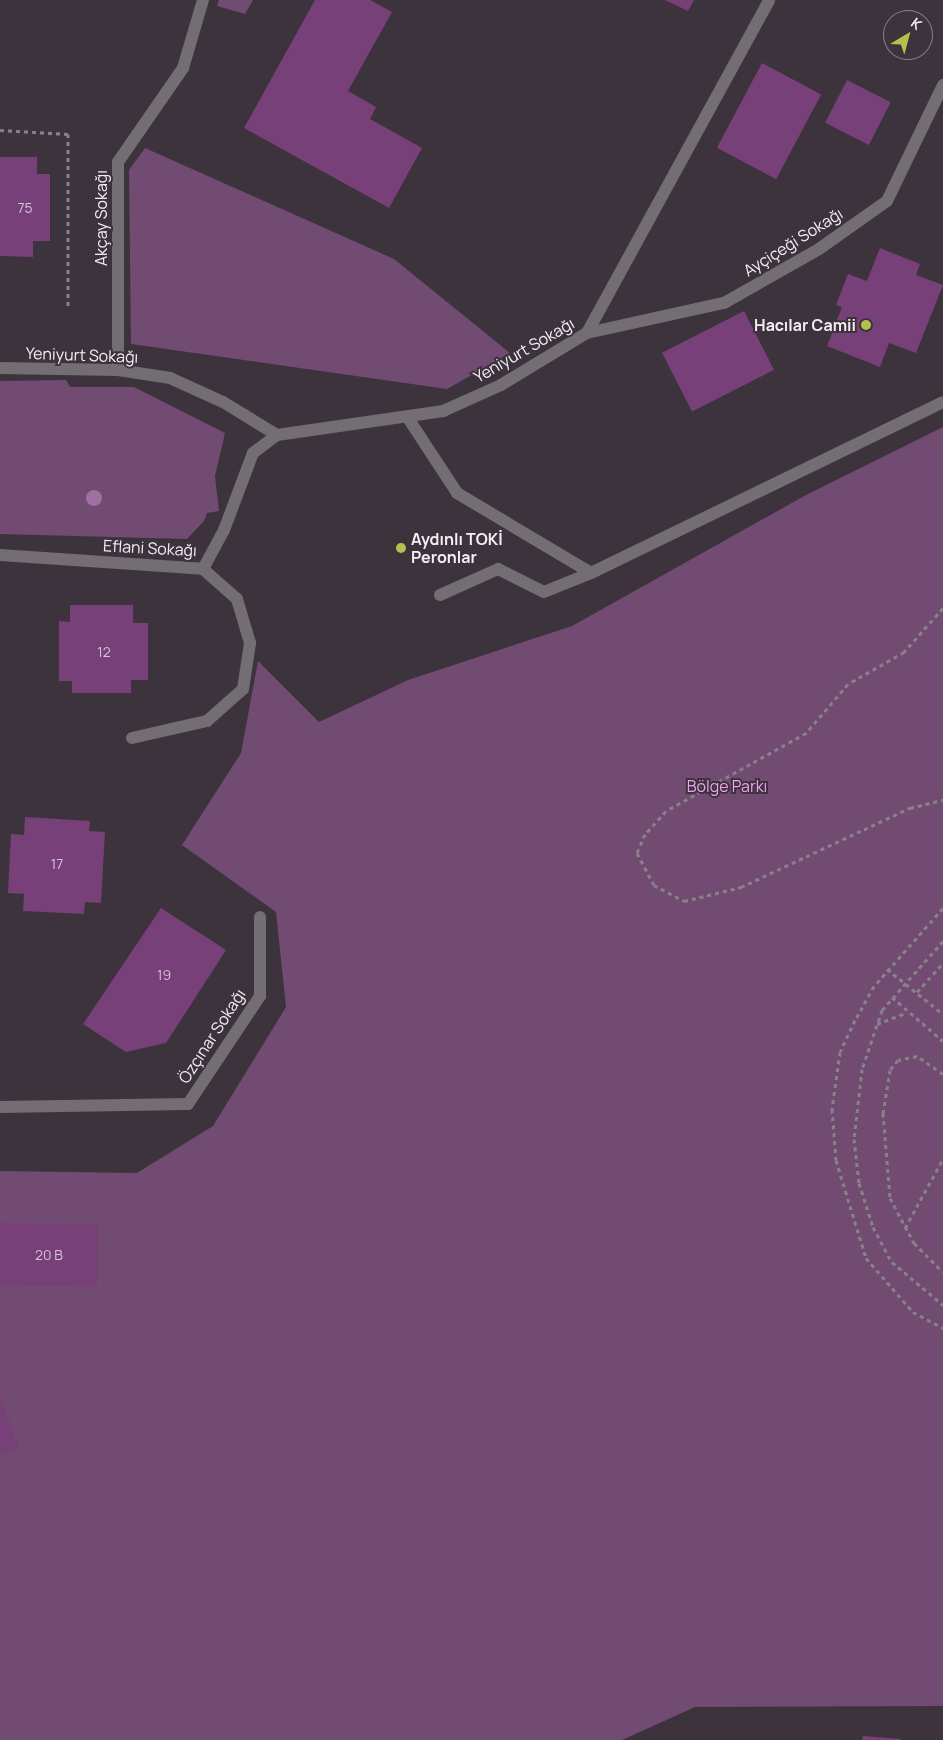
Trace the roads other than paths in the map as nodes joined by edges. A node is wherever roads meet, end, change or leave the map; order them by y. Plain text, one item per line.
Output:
1 (203, 0) edge
2 (769, 0) edge
3 (943, 84) edge
4 (587, 333) junction
5 (0, 368) edge
6 (118, 370) junction
7 (943, 402) edge
8 (408, 418) junction
9 (277, 435) junction
10 (0, 555) edge
11 (203, 569) junction
12 (592, 574) junction
13 (440, 595) dead end
14 (132, 738) dead end
15 (260, 917) dead end
16 (0, 1107) edge

1 - 6 street, Akçay Sokağı
2 - 4 street, Yeniyurt Sokağı
3 - 4 street, Ayçiçeği Sokağı
4 - 8 street, Yeniyurt Sokağı
5 - 6 street, Yeniyurt Sokağı
6 - 9 street, Yeniyurt Sokağı
7 - 12 street
8 - 9 street, Yeniyurt Sokağı
8 - 12 street
9 - 11 street, Eflani Sokağı
10 - 11 street, Eflani Sokağı
11 - 14 street
12 - 13 street
15 - 16 street, Özçınar Sokağı

